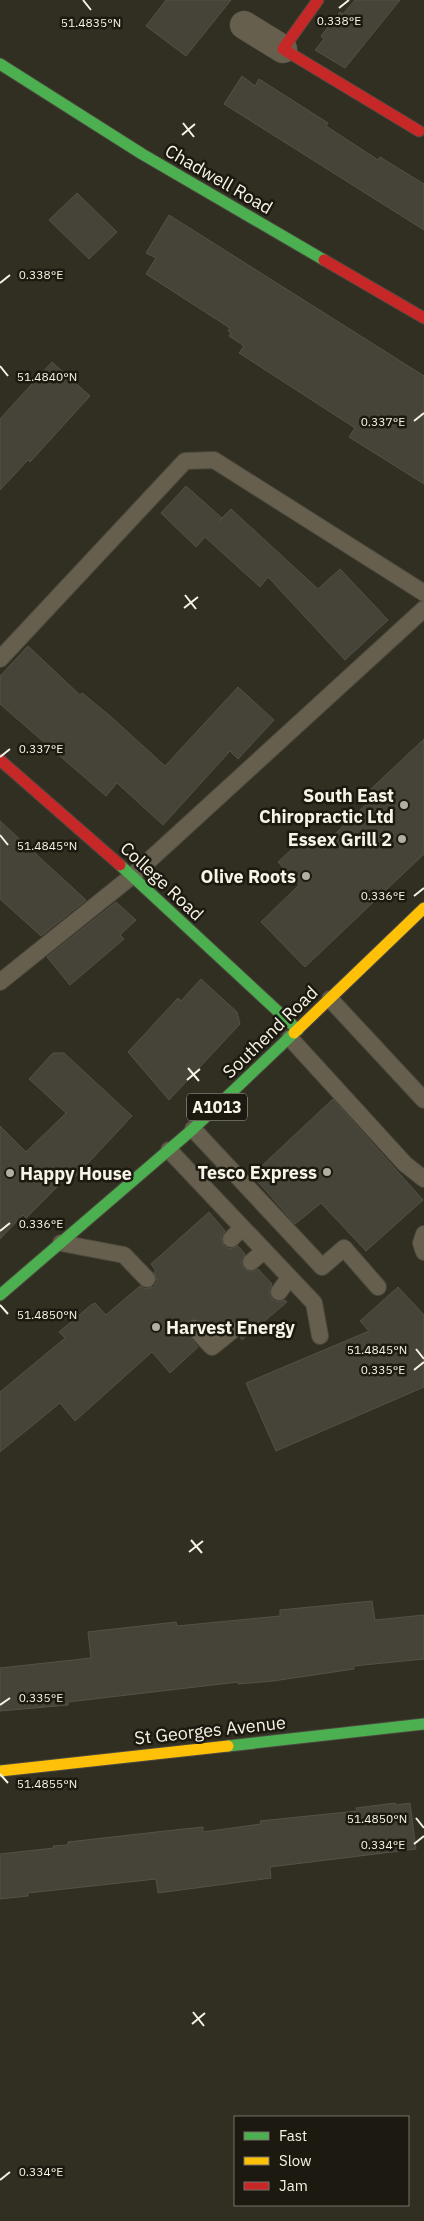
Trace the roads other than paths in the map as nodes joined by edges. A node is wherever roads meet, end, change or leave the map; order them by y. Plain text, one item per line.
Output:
1 (318, 0) edge
2 (244, 25) dead end
3 (283, 49) junction
4 (0, 64) edge
5 (419, 131) dead end
6 (424, 318) edge
7 (424, 592) edge
8 (424, 609) edge
9 (0, 659) edge
10 (0, 760) edge
11 (132, 876) junction
12 (424, 908) edge
13 (0, 982) edge
14 (330, 999) junction
15 (294, 1034) junction
16 (424, 1100) edge
17 (193, 1129) junction
18 (169, 1150) junction
19 (424, 1179) edge
20 (424, 1234) edge
21 (61, 1243) junction
22 (264, 1251) junction
23 (424, 1252) edge
24 (251, 1262) dead end
25 (289, 1278) junction
26 (147, 1279) dead end
27 (378, 1287) dead end
28 (3, 1289) edge
29 (278, 1292) dead end
30 (194, 1328) dead end
31 (233, 1330) dead end
32 (320, 1336) dead end
33 (424, 1724) edge
34 (0, 1771) edge

1 - 3 street
2 - 3 street
3 - 5 street
4 - 6 street, Chadwell Road
7 - 9 lane
8 - 11 lane
10 - 11 street, College Road
11 - 13 lane
11 - 15 street, College Road
12 - 14 street, Southend Road / A1013
14 - 15 street, Southend Road / A1013
14 - 16 lane
15 - 17 street, Southend Road / A1013
15 - 19 lane
17 - 18 street, Southend Road / A1013
17 - 27 lane
18 - 21 street, Southend Road / A1013
18 - 22 lane
20 - 23 lane
21 - 26 lane
21 - 28 street, Southend Road / A1013
22 - 24 lane
22 - 25 lane
25 - 29 lane
25 - 32 lane
30 - 31 lane
33 - 34 street, St Georges Avenue

